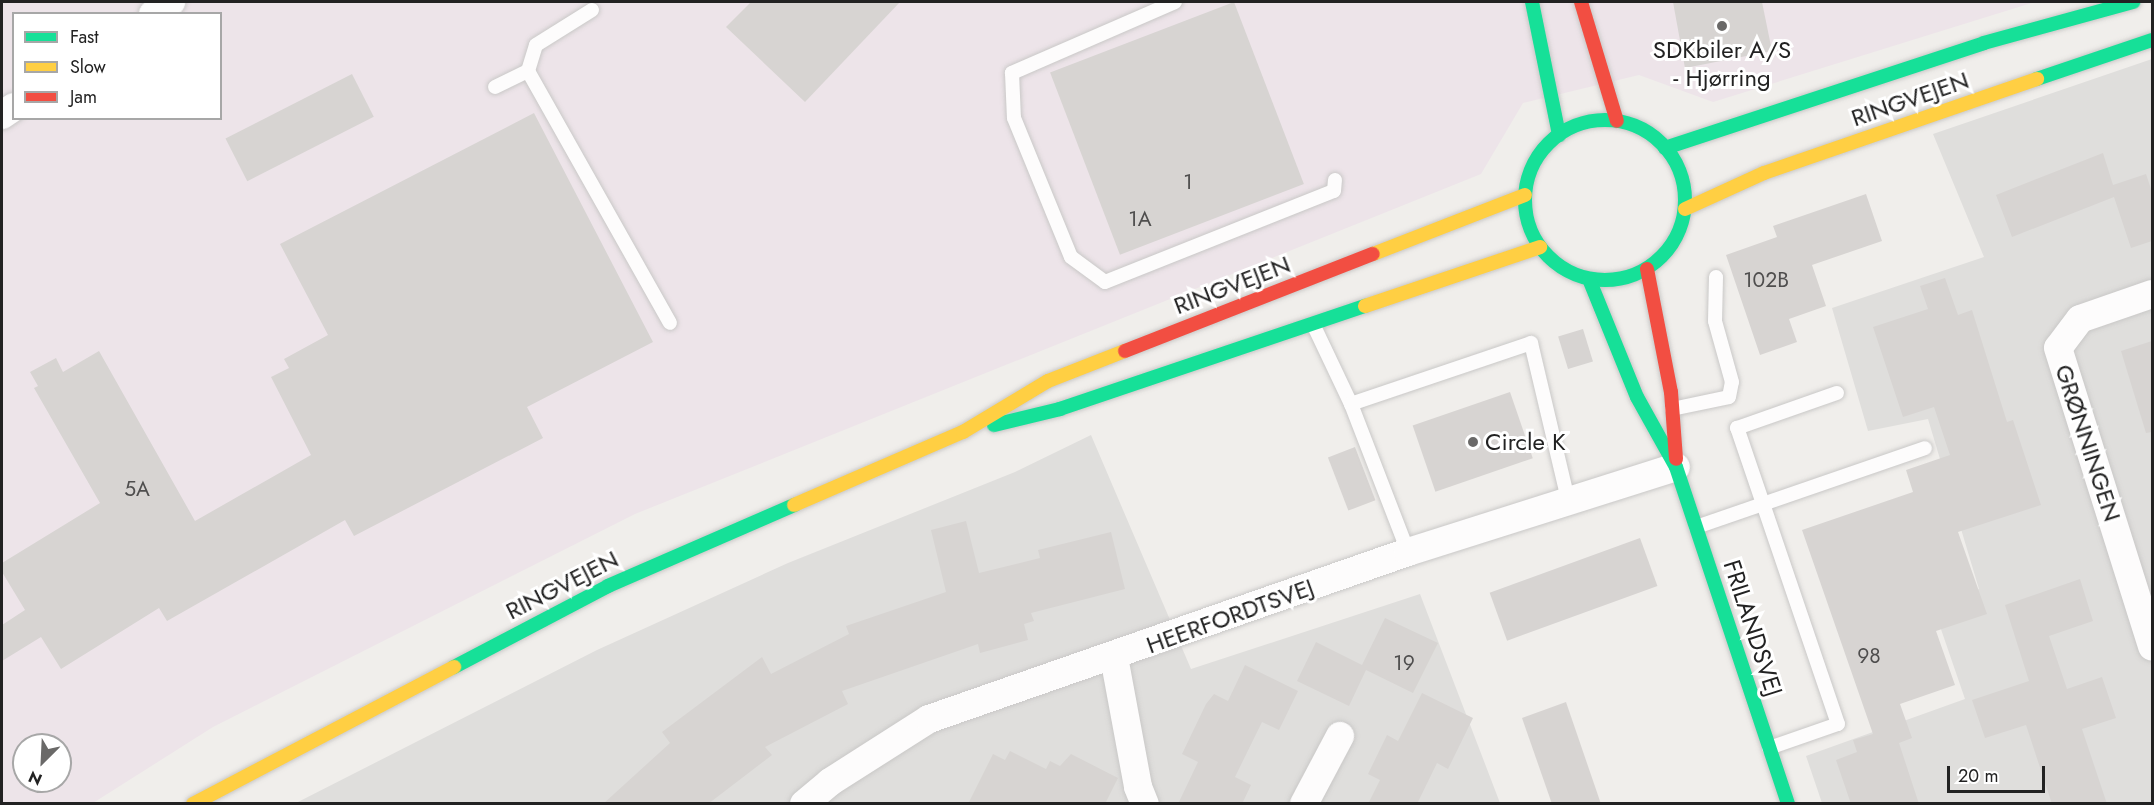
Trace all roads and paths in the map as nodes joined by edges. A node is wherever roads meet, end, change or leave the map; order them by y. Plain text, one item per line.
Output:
1 (171, 2) edge
2 (1175, 2) edge
3 (1532, 2) edge
4 (1581, 2) edge
5 (2133, 2) edge
6 (591, 10) dead end
7 (156, 12) edge
8 (2152, 39) edge
9 (528, 71) junction
10 (495, 87) dead end
11 (1617, 122) junction
12 (1559, 135) junction
13 (1665, 148) junction
14 (1335, 180) dead end
15 (1525, 195) junction
16 (1685, 208) junction
17 (1540, 247) junction
18 (1647, 269) junction
19 (1716, 277) dead end
20 (1589, 279) junction
21 (2152, 294) edge
22 (670, 323) dead end
23 (1313, 324) junction
24 (1837, 393) dead end
25 (1351, 404) junction
26 (1672, 409) junction
27 (963, 432) junction
28 (1924, 448) dead end
29 (1676, 467) junction
30 (1568, 500) junction
31 (1762, 504) junction
32 (1696, 527) junction
33 (1408, 552) junction
34 (2152, 647) edge
35 (1114, 657) junction
36 (1340, 736) dead end
37 (1769, 747) junction
38 (193, 804) edge
39 (804, 804) edge
40 (1145, 804) edge
41 (1304, 804) edge
42 (1788, 804) edge

1 - 7 street
2 - 14 lane
3 - 12 main road
4 - 11 main road
5 - 13 main road, RINGVEJEN
6 - 9 lane
8 - 16 main road, RINGVEJEN
9 - 10 lane
9 - 22 lane
11 - 12 main road
11 - 13 main road
12 - 15 main road
13 - 16 main road
15 - 17 main road
15 - 27 main road, RINGVEJEN
16 - 18 main road
17 - 20 main road
17 - 23 main road, RINGVEJEN
18 - 20 main road
18 - 26 main road, FRILANDSVEJ
19 - 26 lane
20 - 29 main road, FRILANDSVEJ
21 - 34 street, GRØNNINGEN
23 - 25 lane
23 - 27 main road, RINGVEJEN
24 - 31 lane
25 - 30 lane
25 - 33 lane
26 - 29 main road, FRILANDSVEJ
27 - 38 main road, RINGVEJEN
28 - 31 lane
29 - 30 street, HEERFORDTSVEJ
29 - 32 main road, FRILANDSVEJ
30 - 33 street, HEERFORDTSVEJ
31 - 32 lane
31 - 37 lane
32 - 37 main road, FRILANDSVEJ
33 - 35 street, HEERFORDTSVEJ
35 - 39 street, HEERFORDTSVEJ
35 - 40 street
36 - 41 street
37 - 42 main road, FRILANDSVEJ

